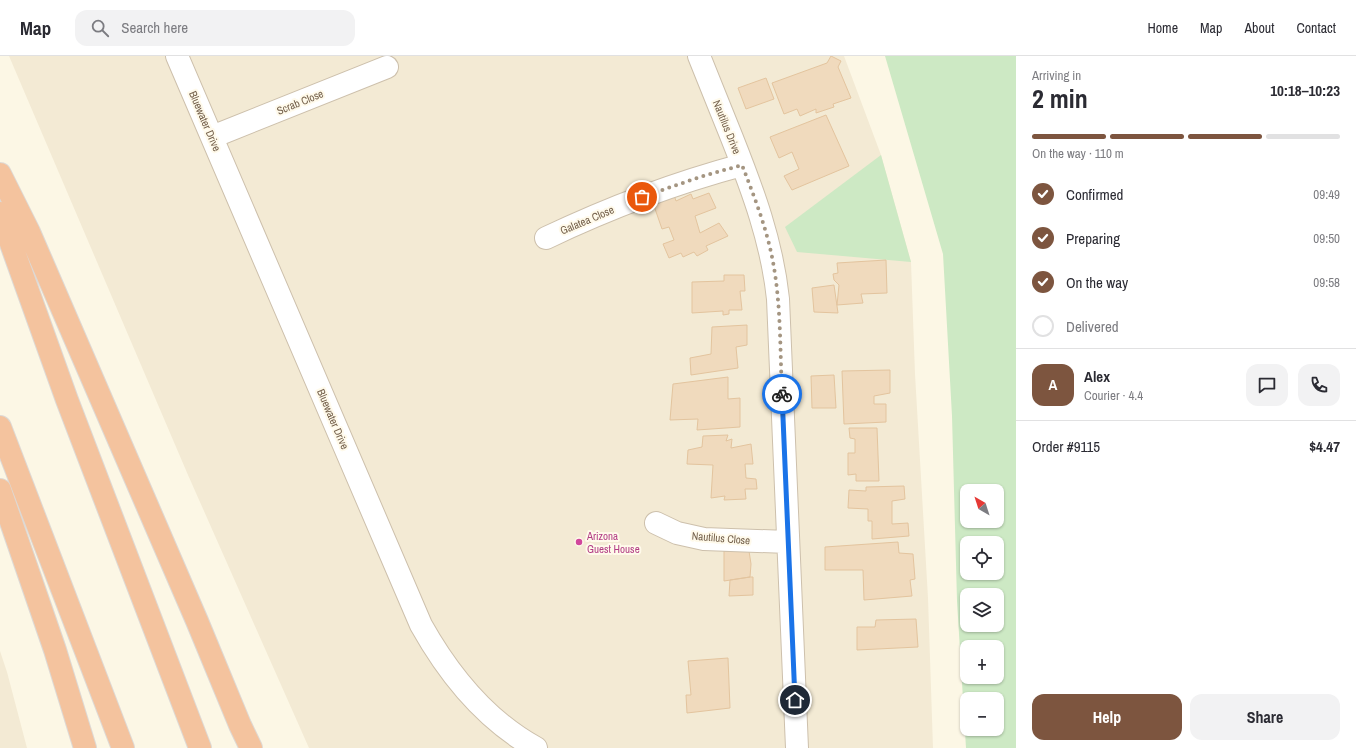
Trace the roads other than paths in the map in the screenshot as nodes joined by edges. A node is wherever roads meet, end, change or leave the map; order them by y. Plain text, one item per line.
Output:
1 (177, 56) edge
2 (699, 56) edge
3 (388, 67) dead end
4 (212, 137) junction
5 (742, 165) junction
6 (0, 174) edge
7 (0, 213) edge
8 (546, 238) dead end
9 (0, 427) edge
10 (0, 490) edge
11 (656, 523) dead end
12 (788, 542) junction
13 (85, 748) edge
14 (123, 748) edge
15 (200, 748) edge
16 (251, 748) edge
17 (536, 748) edge
18 (797, 748) edge

1 - 4 street, Bluewater Drive
2 - 5 street, Nautilus Drive
3 - 4 street, Scrab Close
4 - 17 street, Bluewater Drive
5 - 8 street, Galatea Close
5 - 12 street, Nautilus Drive
6 - 16 highway
7 - 15 highway
9 - 14 highway
10 - 13 highway
11 - 12 street, Nautilus Close
12 - 18 street, Nautilus Drive

